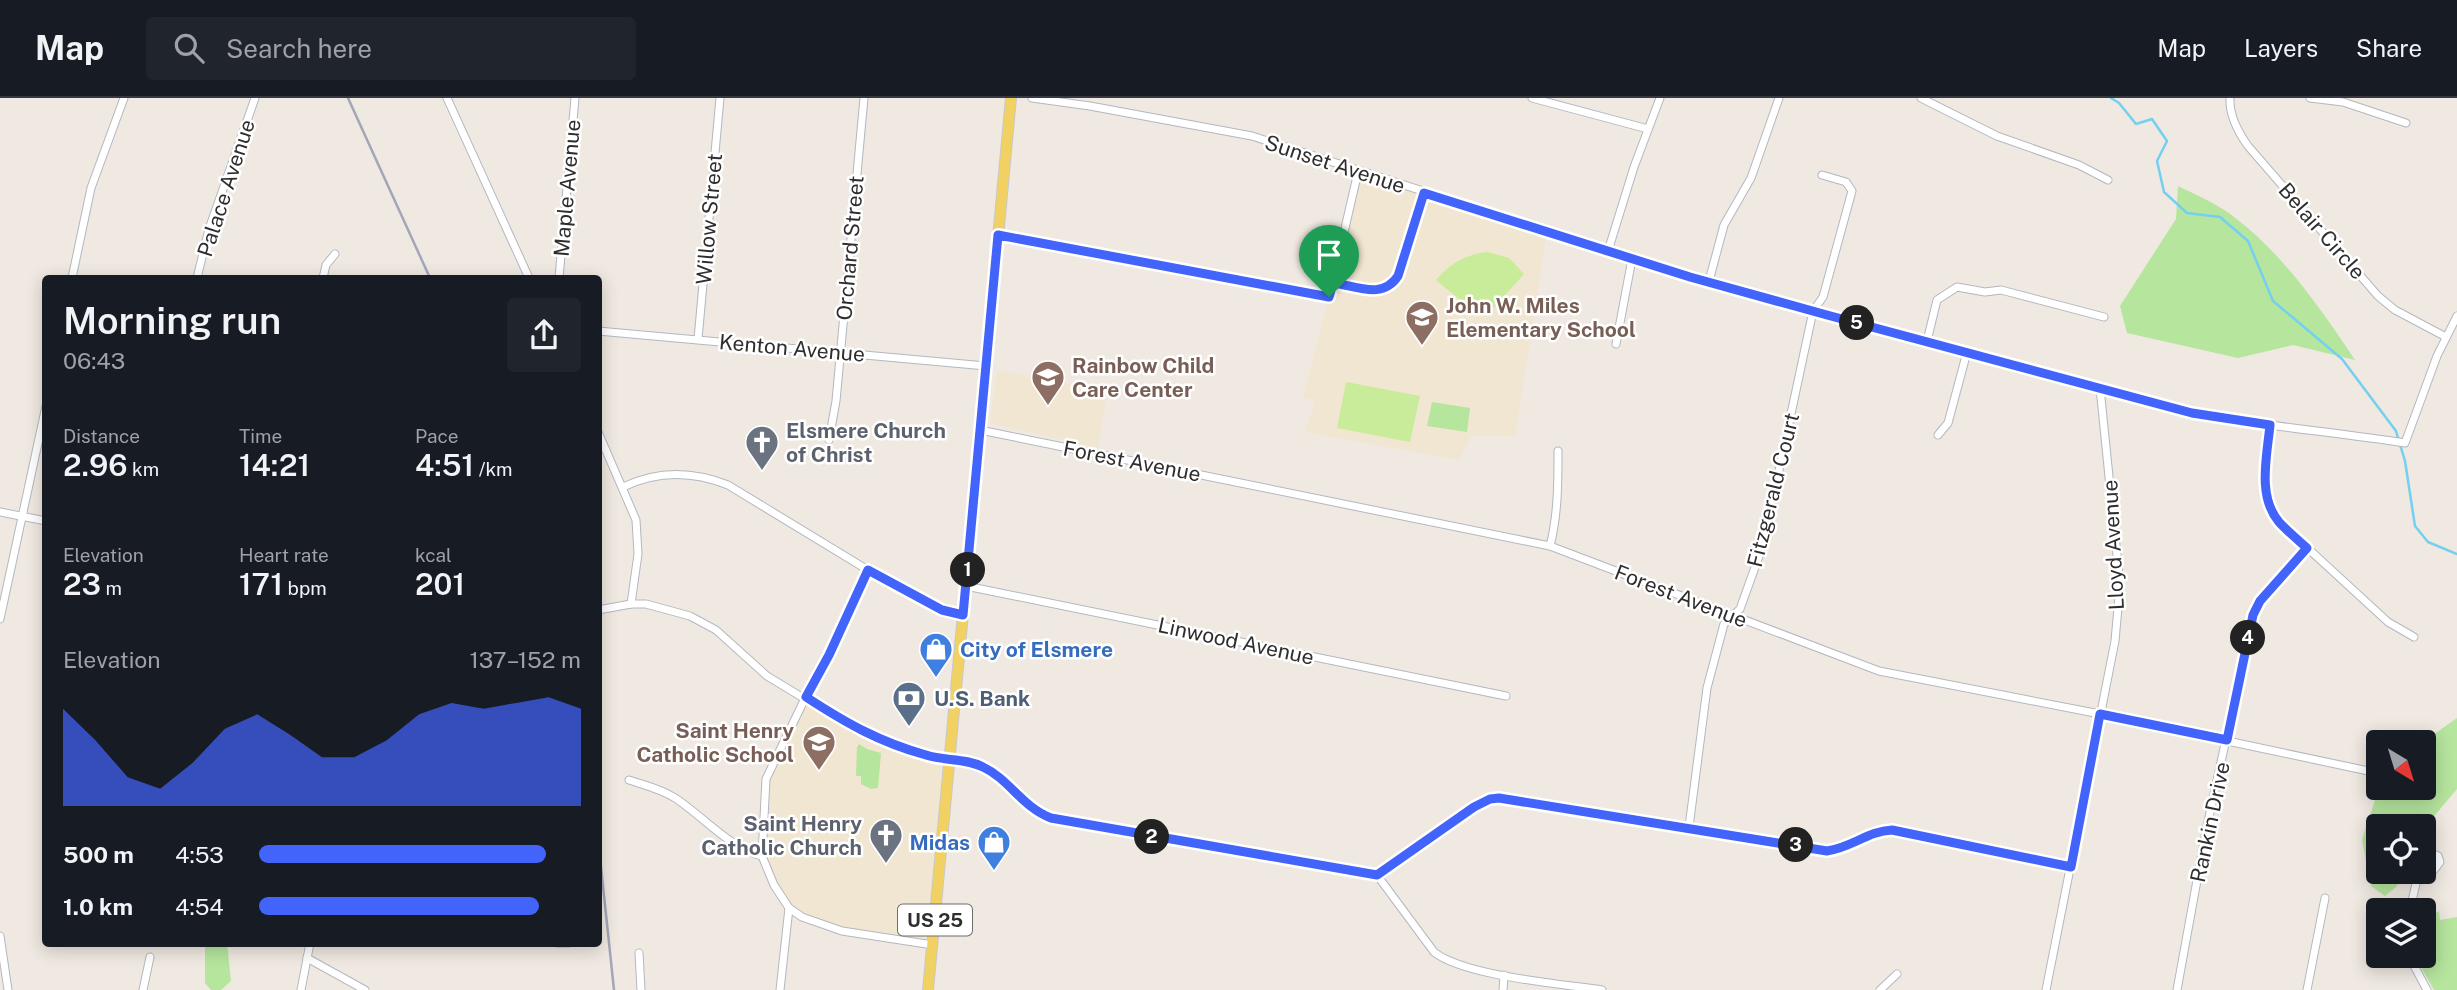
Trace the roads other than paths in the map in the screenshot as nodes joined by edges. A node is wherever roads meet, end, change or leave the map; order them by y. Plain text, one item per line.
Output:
1 (124, 98) edge
2 (255, 98) edge
3 (447, 98) edge
4 (575, 98) edge
5 (720, 98) edge
6 (864, 98) edge
7 (1011, 98) edge
8 (1032, 98) edge
9 (1532, 98) edge
10 (1660, 98) edge
11 (1779, 98) edge
12 (1921, 98) edge
13 (2230, 98) edge
14 (2310, 98) edge
15 (2406, 122) dead end
16 (1648, 129) junction
17 (1358, 172) junction
18 (1822, 175) dead end
19 (2108, 180) dead end
20 (1424, 193) junction
21 (998, 235) junction
22 (1608, 251) junction
23 (335, 254) dead end
24 (1632, 259) junction
25 (73, 275) edge
26 (198, 275) edge
27 (324, 275) edge
28 (528, 275) edge
29 (559, 275) edge
30 (1709, 281) junction
31 (1333, 283) junction
32 (1813, 311) junction
33 (2457, 316) edge
34 (2104, 317) dead end
35 (602, 331) edge
36 (2446, 337) junction
37 (698, 340) junction
38 (1927, 341) junction
39 (1616, 344) dead end
40 (1967, 352) junction
41 (840, 353) junction
42 (986, 366) junction
43 (2100, 388) junction
44 (42, 424) edge
45 (2270, 425) junction
46 (980, 430) junction
47 (1938, 435) dead end
48 (830, 440) dead end
49 (602, 441) edge
50 (1558, 451) dead end
51 (623, 487) junction
52 (0, 512) edge
53 (21, 516) junction
54 (42, 520) edge
55 (1550, 546) junction
56 (2307, 548) junction
57 (868, 570) junction
58 (966, 586) junction
59 (631, 604) junction
60 (602, 609) edge
61 (963, 615) junction
62 (1734, 616) junction
63 (0, 619) edge
64 (2414, 637) dead end
65 (1506, 696) dead end
66 (806, 697) junction
67 (2100, 714) junction
68 (2227, 740) junction
69 (950, 760) junction
70 (2366, 770) edge
71 (629, 780) dead end
72 (1689, 827) junction
73 (762, 856) junction
74 (2071, 867) junction
75 (1377, 875) junction
76 (2325, 898) dead end
77 (789, 908) junction
78 (0, 936) edge
79 (933, 945) junction
80 (309, 947) edge
81 (639, 953) dead end
82 (150, 957) dead end
83 (307, 958) junction
84 (2415, 968) edge
85 (1897, 974) dead end
86 (1504, 975) junction
87 (8, 990) edge
88 (143, 990) edge
89 (301, 990) edge
90 (365, 990) edge
91 (641, 990) edge
92 (780, 990) edge
93 (929, 990) edge
94 (1503, 990) edge
95 (1602, 990) edge
96 (1880, 990) edge
97 (2046, 990) edge
98 (2176, 990) edge
99 (2307, 990) edge
100 (2427, 990) edge

1 - 25 street
2 - 26 street, Palace Avenue
3 - 28 street
4 - 29 street, Maple Avenue
5 - 37 street, Willow Street
6 - 41 street, Orchard Street
7 - 21 main road, US 25
8 - 17 street, Sunset Avenue
9 - 16 street
10 - 16 street
11 - 30 street
12 - 19 street
13 - 36 street, Belair Circle
14 - 15 street
16 - 22 street
17 - 20 street, Sunset Avenue
17 - 31 street
18 - 32 street, Fitzgerald Court
20 - 22 street, Sunset Avenue
20 - 31 street
21 - 31 street
21 - 42 main road, US 25
22 - 24 street, Sunset Avenue
23 - 27 street
24 - 30 street, Sunset Avenue
24 - 39 street
30 - 32 street, Sunset Avenue
32 - 38 street, Sunset Avenue
32 - 62 street, Fitzgerald Court
33 - 36 street
34 - 38 street
35 - 37 street, Kenton Avenue
36 - 45 street, Sunset Avenue
37 - 41 street, Kenton Avenue
38 - 40 street, Sunset Avenue
40 - 43 street, Sunset Avenue
40 - 47 street
41 - 42 street, Kenton Avenue
41 - 48 street, Orchard Street
42 - 46 main road, US 25
43 - 45 street, Sunset Avenue
43 - 67 street, Lloyd Avenue
44 - 53 street
45 - 56 street
46 - 55 street, Forest Avenue
46 - 58 main road, US 25
49 - 51 street
50 - 55 street
51 - 57 street
51 - 59 street
52 - 53 street
53 - 54 street
53 - 63 street
55 - 62 street, Forest Avenue
56 - 64 street
56 - 68 street, Rankin Drive
57 - 61 street
57 - 66 street
58 - 61 main road, US 25
58 - 65 street, Linwood Avenue
59 - 60 street
59 - 66 street
61 - 69 main road, US 25
62 - 67 street, Forest Avenue
62 - 72 street, Fitzgerald Court
66 - 69 street
66 - 73 street
67 - 68 street, Forest Avenue
67 - 74 street, Lloyd Avenue
68 - 70 street, Forest Avenue
68 - 98 street, Rankin Drive
69 - 75 street
69 - 79 main road, US 25
71 - 73 street
72 - 74 street
72 - 75 street
73 - 77 street
74 - 97 street, Lloyd Avenue
75 - 86 street
76 - 99 street
77 - 79 street
77 - 92 street
78 - 87 street
79 - 93 main road, US 25
80 - 83 street
81 - 91 street
82 - 88 street
83 - 89 street
83 - 90 street
84 - 100 street
85 - 96 street
86 - 94 street
86 - 95 street

